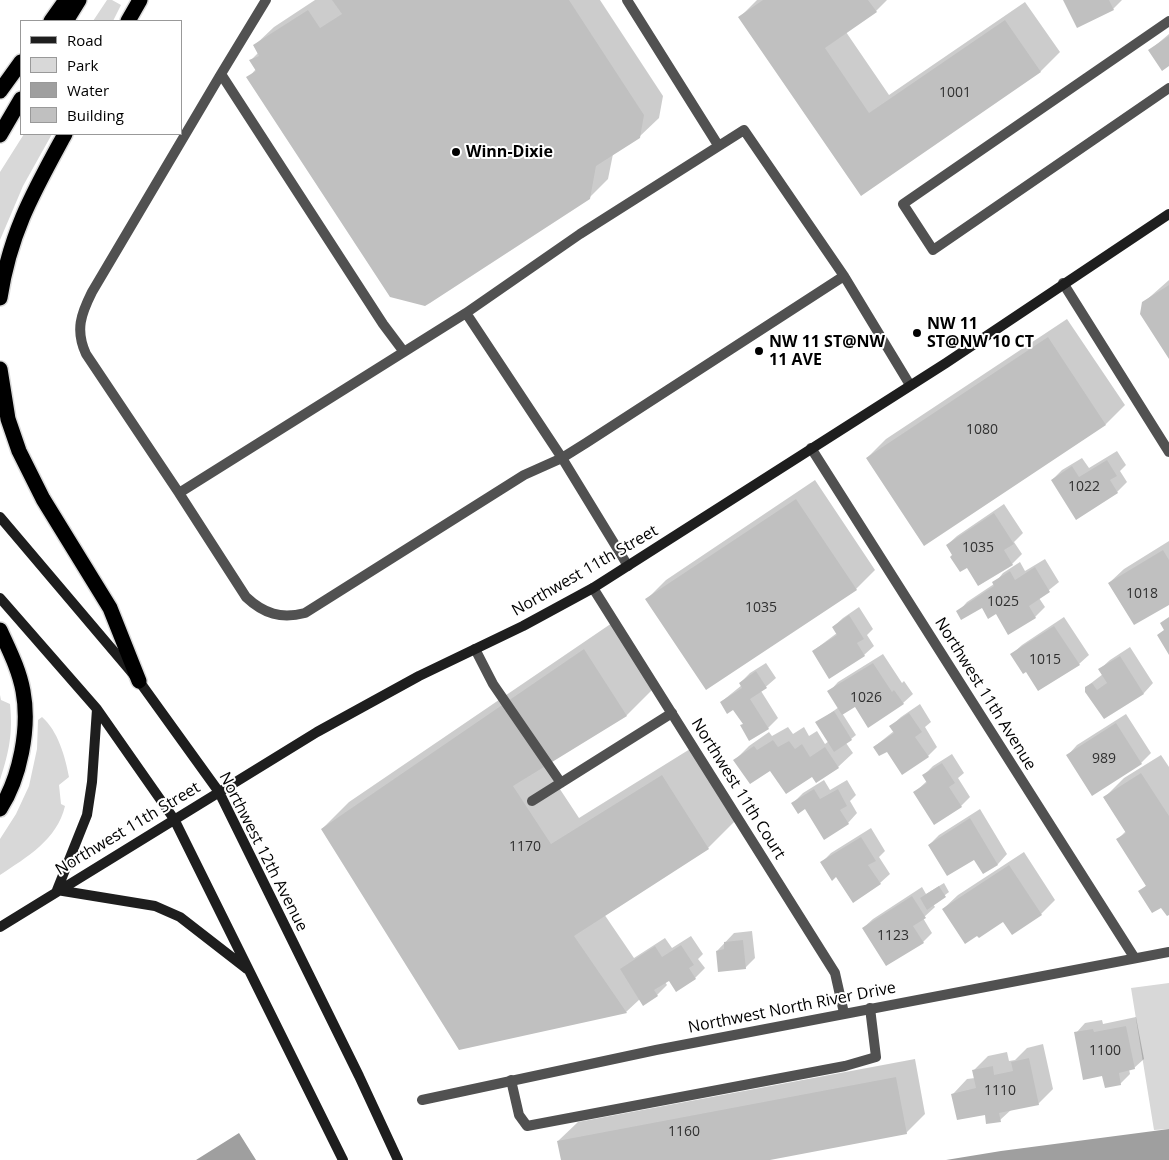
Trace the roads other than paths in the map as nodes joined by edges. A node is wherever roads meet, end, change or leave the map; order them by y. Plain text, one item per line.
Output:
1 (66, 0) edge
2 (79, 0) edge
3 (140, 0) edge
4 (266, 0) edge
5 (627, 0) edge
6 (52, 20) edge
7 (67, 20) edge
8 (129, 20) edge
9 (1169, 21) edge
10 (20, 63) edge
11 (221, 74) junction
12 (1169, 88) edge
13 (0, 90) edge
14 (20, 100) edge
15 (0, 135) edge
16 (64, 135) edge
17 (718, 145) junction
18 (1169, 214) edge
19 (844, 276) junction
20 (1063, 283) junction
21 (0, 298) edge
22 (466, 314) junction
23 (404, 352) junction
24 (0, 369) edge
25 (910, 385) junction
26 (811, 448) junction
27 (1169, 452) edge
28 (562, 458) junction
29 (179, 493) junction
30 (0, 516) edge
31 (628, 566) junction
32 (593, 588) junction
33 (0, 598) edge
34 (0, 630) edge
35 (474, 650) junction
36 (139, 680) junction
37 (97, 708) junction
38 (672, 713) junction
39 (561, 783) junction
40 (218, 792) junction
41 (532, 802) dead end
42 (0, 810) edge
43 (174, 819) junction
44 (57, 890) junction
45 (0, 927) edge
46 (1169, 952) edge
47 (1134, 957) junction
48 (250, 971) junction
49 (870, 1008) junction
50 (844, 1013) junction
51 (511, 1080) junction
52 (422, 1100) dead end
53 (343, 1160) edge
54 (398, 1160) edge

1 - 6 highway
2 - 7 highway
3 - 8 highway
4 - 11 street
5 - 17 street
9 - 12 street
10 - 13 highway
11 - 23 street
11 - 29 street
14 - 15 highway
16 - 21 highway
17 - 19 street
17 - 22 street
18 - 20 main road, Northwest 11th Street
19 - 25 street
19 - 28 street
20 - 25 main road, Northwest 11th Street
20 - 27 street
22 - 23 street
22 - 28 street
23 - 29 street
24 - 36 highway
25 - 26 main road, Northwest 11th Street
26 - 31 main road, Northwest 11th Street
26 - 47 street, Northwest 11th Avenue
28 - 29 street
28 - 31 street
30 - 36 main road, Northwest 12th Avenue
31 - 32 main road, Northwest 11th Street
32 - 35 main road, Northwest 11th Street
32 - 38 street, Northwest 11th Court
33 - 37 main road
34 - 42 highway
35 - 39 street
35 - 40 main road, Northwest 11th Street
36 - 40 main road, Northwest 12th Avenue
37 - 43 main road
37 - 44 main road
38 - 39 street
38 - 50 street, Northwest 11th Court
39 - 41 street
40 - 43 main road, Northwest 11th Street
40 - 54 main road, Northwest 12th Avenue
43 - 44 main road, Northwest 11th Street
43 - 48 main road
44 - 45 main road, Northwest 11th Street
44 - 48 main road
46 - 47 street, Northwest North River Drive
47 - 49 street, Northwest North River Drive
48 - 53 main road
49 - 50 street, Northwest North River Drive
49 - 51 street
50 - 51 street, Northwest North River Drive
51 - 52 street, Northwest North River Drive

